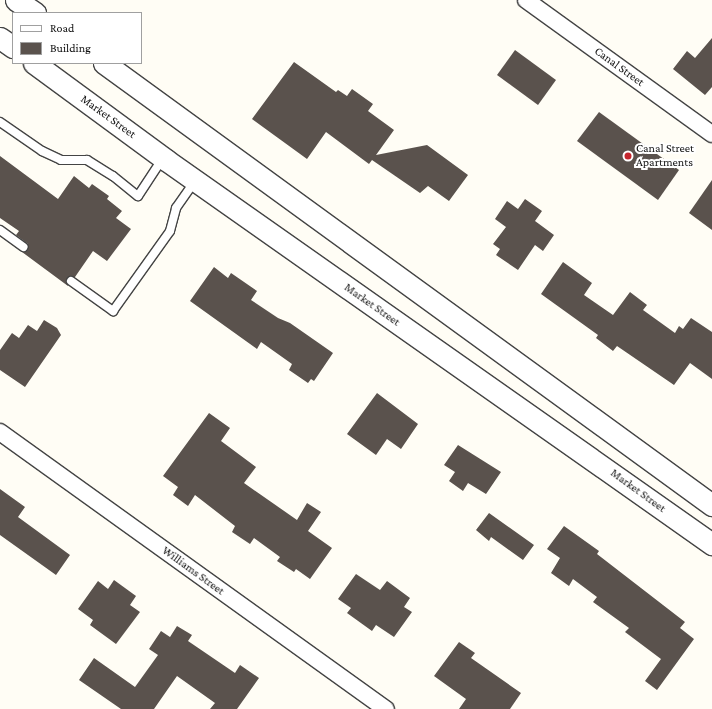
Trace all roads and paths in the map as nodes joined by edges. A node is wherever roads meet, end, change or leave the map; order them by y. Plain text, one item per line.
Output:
1 (526, 0) edge
2 (35, 64) edge
3 (105, 64) edge
4 (0, 122) edge
5 (712, 134) edge
6 (163, 158) junction
7 (195, 180) junction
8 (0, 230) edge
9 (23, 247) dead end
10 (71, 281) dead end
11 (0, 432) edge
12 (712, 505) edge
13 (712, 544) edge
14 (378, 707) edge

1 - 5 street, Canal Street
2 - 6 street, Market Street
3 - 12 street
4 - 6 lane
6 - 7 street, Market Street
7 - 10 lane
7 - 13 street, Market Street
8 - 9 lane
11 - 14 street, Williams Street

